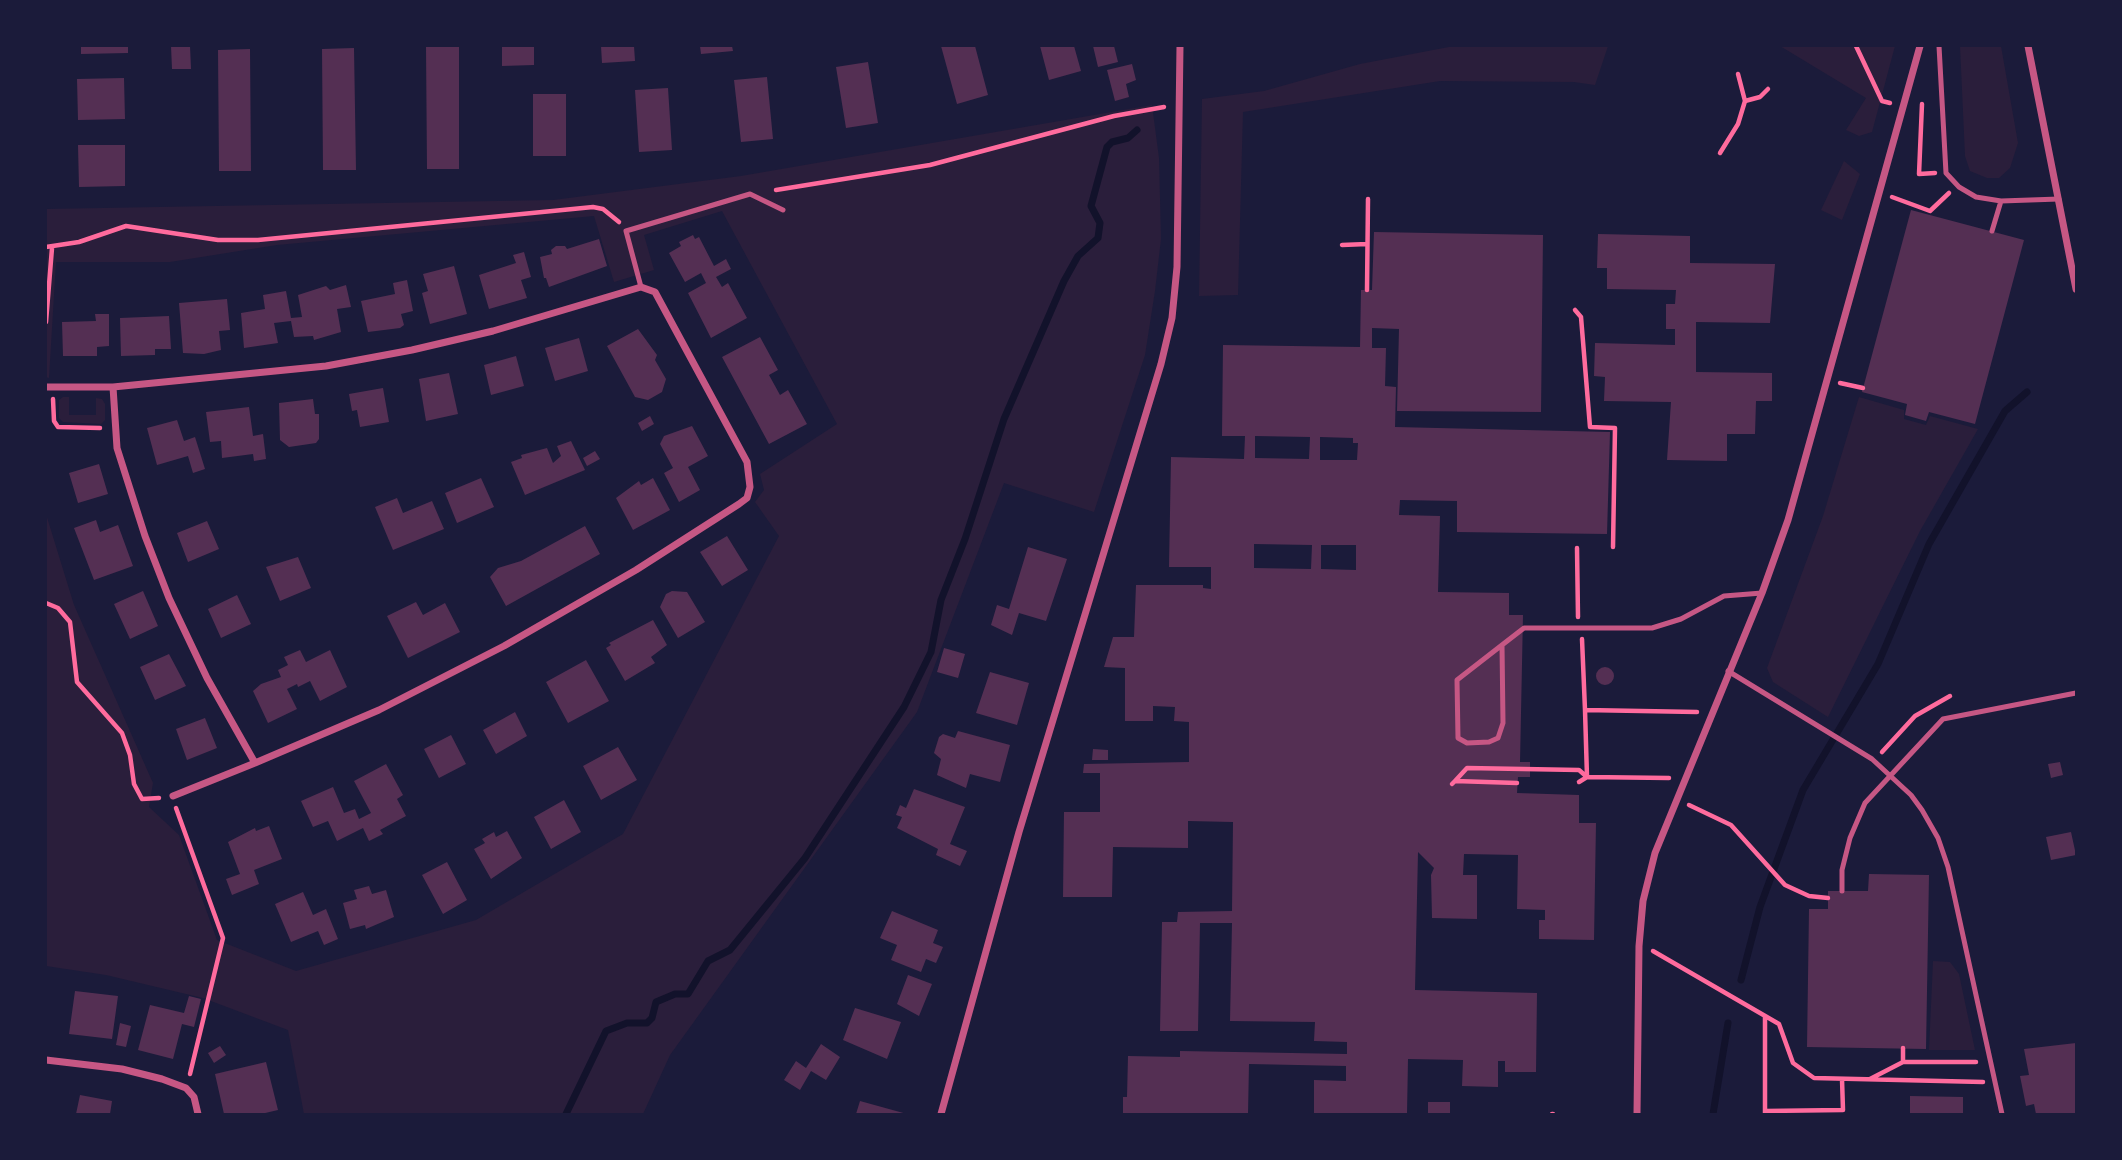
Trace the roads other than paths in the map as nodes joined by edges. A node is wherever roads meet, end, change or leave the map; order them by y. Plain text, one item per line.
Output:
1 (1180, 46) edge
2 (1920, 46) edge
3 (1939, 46) edge
4 (2028, 46) edge
5 (2059, 198) junction
6 (2001, 201) junction
7 (783, 210) dead end
8 (1992, 231) dead end
9 (641, 287) junction
10 (2077, 289) edge
11 (49, 387) edge
12 (113, 387) junction
13 (1762, 593) junction
14 (1502, 645) junction
15 (1728, 671) junction
16 (2077, 693) edge
17 (255, 763) junction
18 (1889, 774) junction
19 (173, 796) road end
20 (1842, 891) dead end
21 (46, 1060) edge
22 (198, 1115) edge
23 (941, 1115) edge
24 (1637, 1115) edge
25 (2002, 1115) edge

1 - 23 street
2 - 13 street
3 - 6 lane
4 - 5 street
5 - 6 lane
5 - 10 street
6 - 8 lane
7 - 9 lane
9 - 12 street
9 - 17 street
11 - 12 street
12 - 17 street
13 - 14 lane
13 - 15 street
14 - 14 lane
15 - 18 lane
15 - 24 street
16 - 18 lane
17 - 19 street
18 - 20 lane
18 - 25 lane
21 - 22 street

